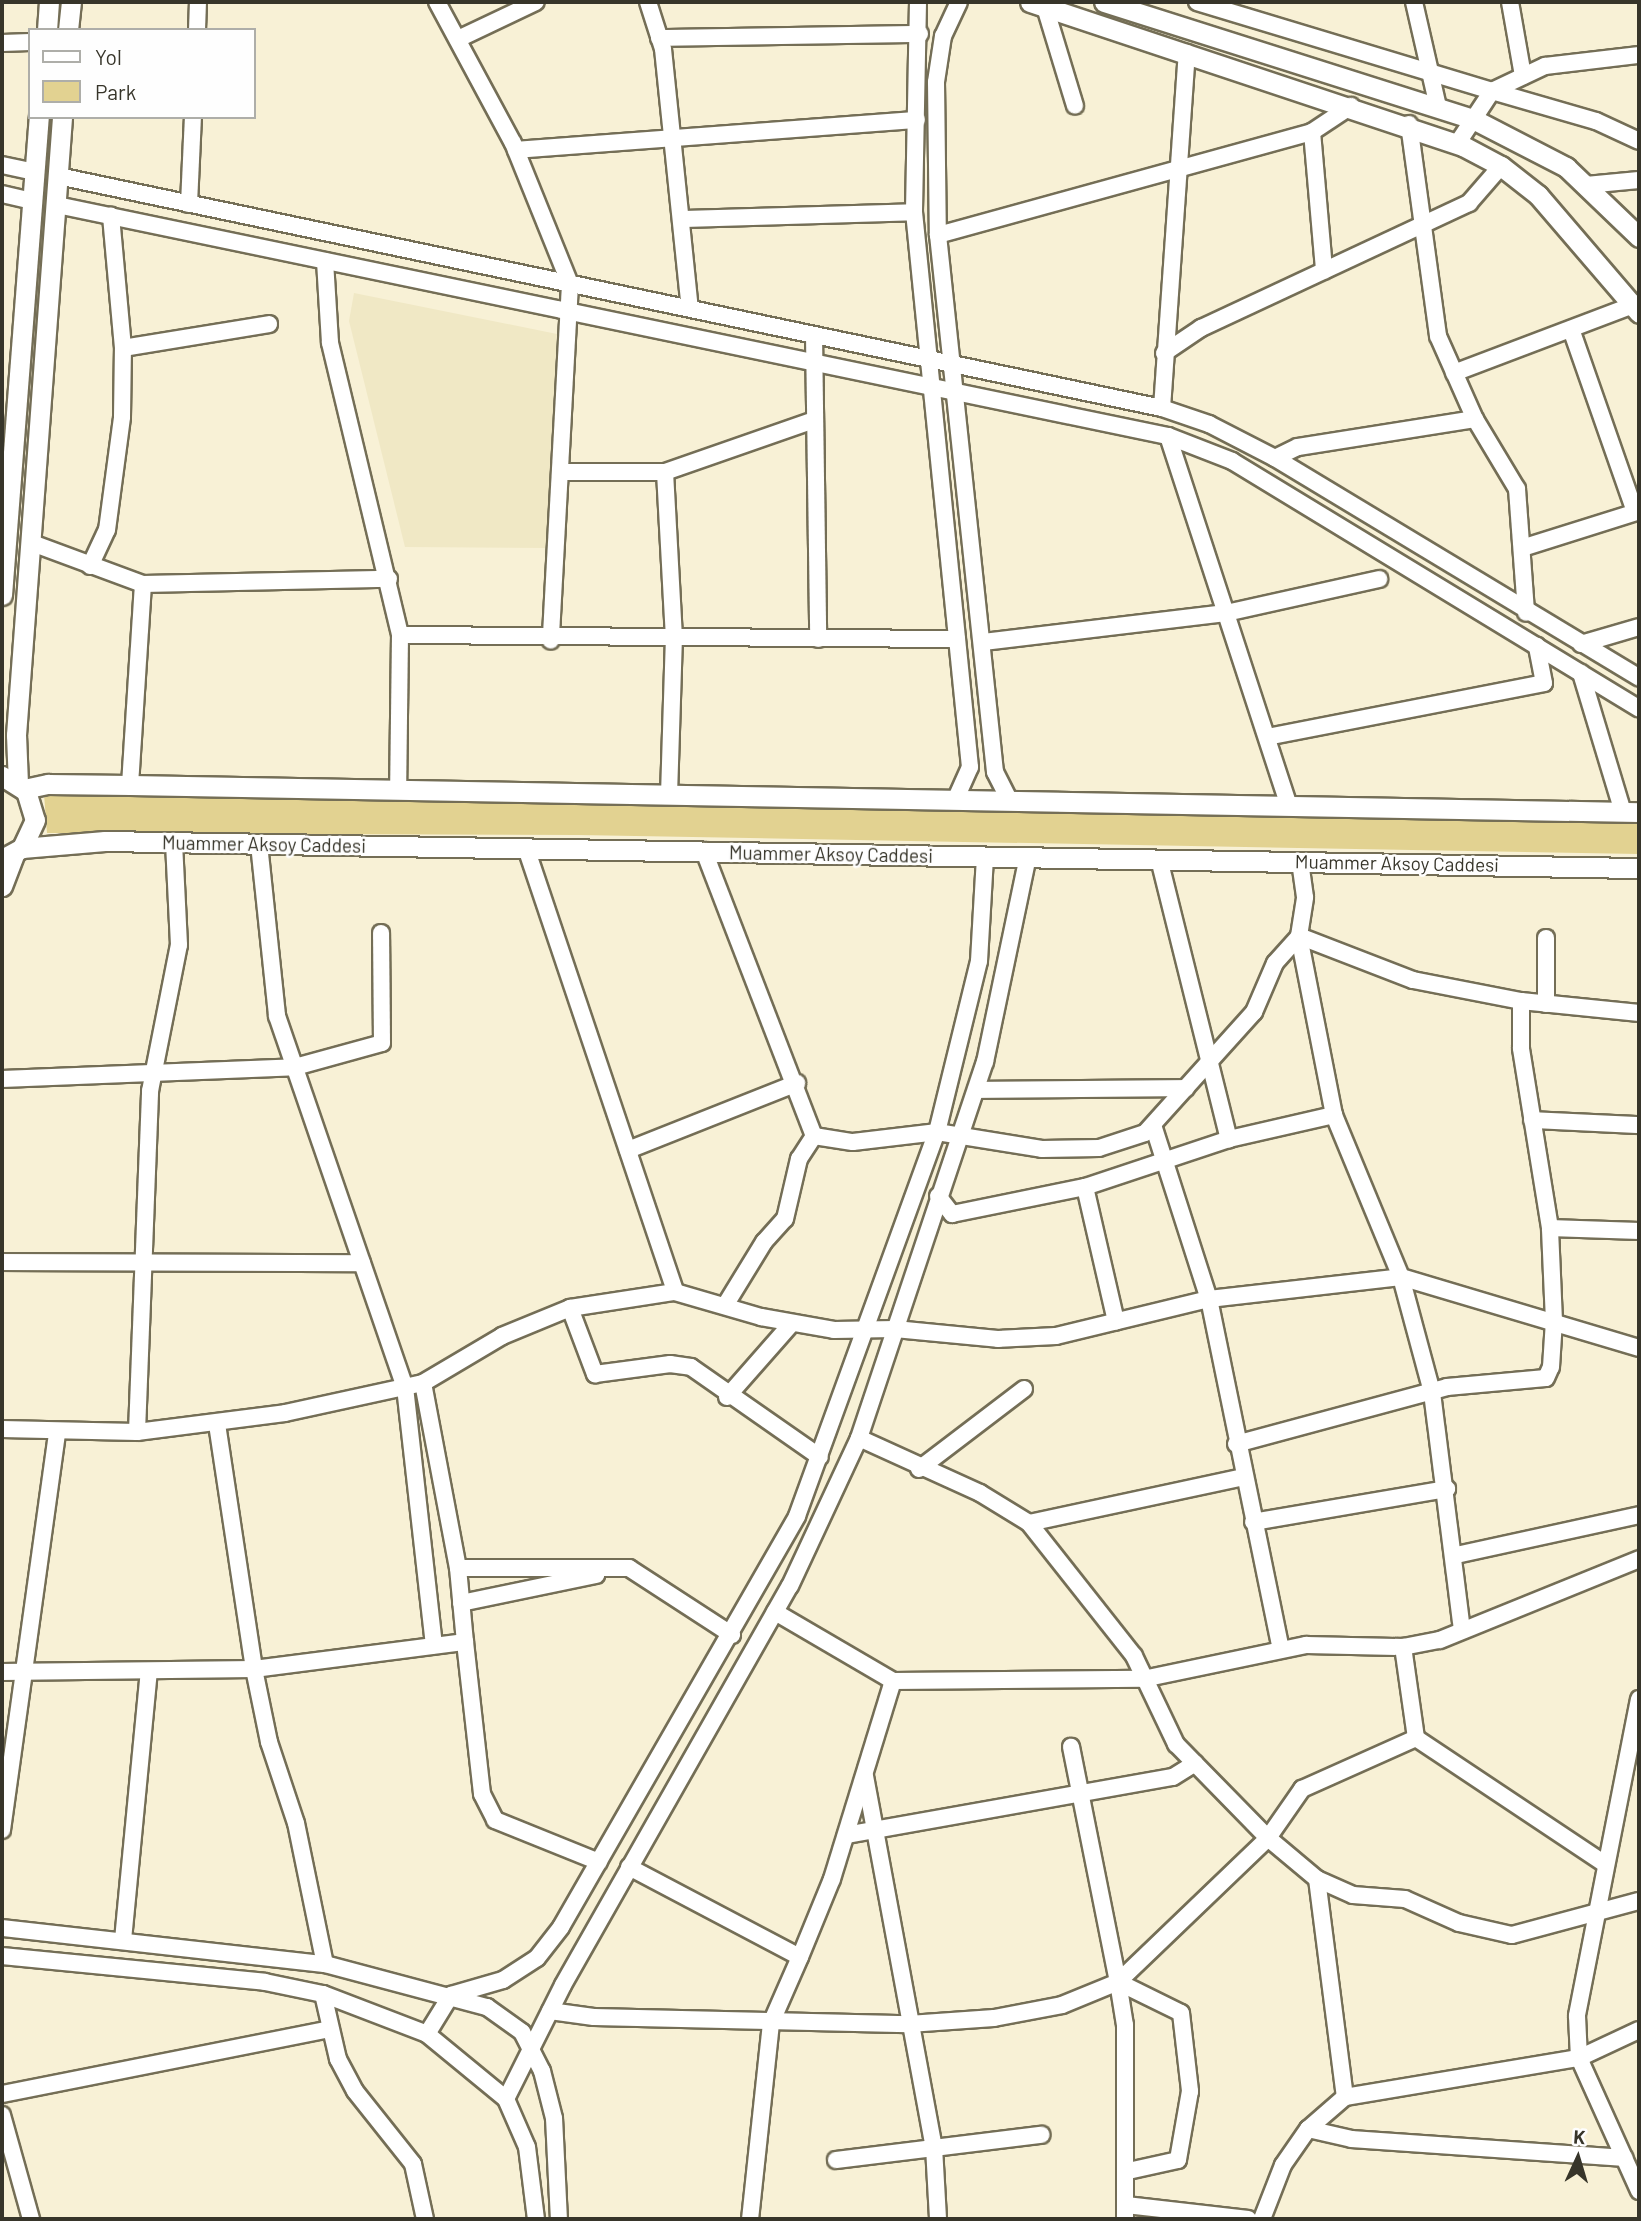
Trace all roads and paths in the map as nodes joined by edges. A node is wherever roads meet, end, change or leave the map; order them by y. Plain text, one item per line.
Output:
1 (49, 2) edge
2 (71, 2) edge
3 (198, 2) edge
4 (437, 2) edge
5 (536, 2) edge
6 (648, 2) edge
7 (918, 2) edge
8 (959, 2) edge
9 (1104, 2) edge
10 (1197, 2) edge
11 (1414, 2) edge
12 (1510, 2) edge
13 (1038, 4) edge
14 (47, 28) edge
15 (68, 28) edge
16 (197, 28) edge
17 (919, 34) junction
18 (659, 37) junction
19 (458, 39) junction
20 (28, 42) edge
21 (2, 43) edge
22 (1186, 53) junction
23 (1639, 55) edge
24 (1430, 72) junction
25 (1523, 76) junction
26 (1492, 92) junction
27 (1075, 106) dead end
28 (1351, 106) junction
29 (1438, 107) junction
30 (39, 119) edge
31 (62, 119) edge
32 (193, 119) edge
33 (1473, 119) junction
34 (917, 120) junction
35 (1409, 124) junction
36 (1312, 132) junction
37 (675, 138) junction
38 (1639, 141) edge
39 (1457, 144) junction
40 (516, 150) junction
41 (2, 165) edge
42 (1501, 166) junction
43 (1175, 169) junction
44 (34, 172) junction
45 (58, 176) junction
46 (1639, 180) edge
47 (1586, 185) junction
48 (2, 194) edge
49 (32, 201) junction
50 (189, 204) junction
51 (57, 205) junction
52 (915, 212) junction
53 (111, 216) junction
54 (684, 219) junction
55 (1419, 226) junction
56 (938, 235) junction
57 (1639, 237) edge
58 (325, 261) junction
59 (1324, 271) junction
60 (570, 284) junction
61 (1638, 308) edge
62 (690, 309) junction
63 (568, 313) junction
64 (269, 324) dead end
65 (1571, 329) junction
66 (814, 335) junction
67 (123, 348) junction
68 (1164, 353) junction
69 (931, 359) junction
70 (954, 363) junction
71 (818, 365) junction
72 (1454, 373) junction
73 (10, 386) edge
74 (933, 389) junction
75 (958, 393) junction
76 (1162, 408) junction
77 (814, 419) junction
78 (1475, 419) junction
79 (1168, 436) junction
80 (1275, 458) junction
81 (562, 472) junction
82 (665, 472) junction
83 (1637, 511) edge
84 (33, 543) junction
85 (1522, 548) junction
86 (90, 566) junction
87 (3, 574) edge
88 (389, 579) junction
89 (1379, 579) dead end
90 (143, 584) junction
91 (2, 596) edge
92 (1226, 613) junction
93 (1526, 613) junction
94 (1639, 627) edge
95 (400, 635) junction
96 (674, 636) junction
97 (818, 639) junction
98 (957, 639) junction
99 (551, 640) junction
100 (983, 642) junction
101 (1581, 644) junction
102 (1537, 646) junction
103 (1581, 673) junction
104 (1639, 678) edge
105 (1639, 708) edge
106 (1267, 737) junction
107 (15, 783) edge
108 (130, 785) junction
109 (398, 789) junction
110 (670, 793) junction
111 (956, 798) junction
112 (1008, 798) junction
113 (1289, 803) junction
114 (1631, 812) edge
115 (174, 842) junction
116 (259, 844) junction
117 (526, 848) junction
118 (704, 851) junction
119 (13, 853) edge
120 (985, 856) junction
121 (1028, 857) junction
122 (1159, 859) junction
123 (1300, 862) junction
124 (1639, 867) edge
125 (2, 886) edge
126 (380, 933) dead end
127 (1299, 936) junction
128 (1546, 938) dead end
129 (1521, 1001) junction
130 (1546, 1004) junction
131 (1639, 1013) edge
132 (1208, 1063) junction
133 (295, 1067) junction
134 (154, 1070) junction
135 (2, 1079) edge
136 (797, 1083) junction
137 (1186, 1088) junction
138 (976, 1090) junction
139 (1335, 1115) junction
140 (1532, 1120) junction
141 (1153, 1125) junction
142 (1639, 1125) edge
143 (937, 1132) junction
144 (814, 1136) junction
145 (960, 1138) junction
146 (1229, 1139) junction
147 (628, 1150) junction
148 (1164, 1163) junction
149 (1085, 1187) junction
150 (938, 1196) junction
151 (1550, 1228) junction
152 (1639, 1231) edge
153 (2, 1262) edge
154 (362, 1263) junction
155 (143, 1264) junction
156 (1401, 1277) junction
157 (675, 1292) junction
158 (1209, 1298) junction
159 (726, 1304) junction
160 (570, 1308) junction
161 (1116, 1321) junction
162 (1554, 1321) junction
163 (792, 1323) junction
164 (895, 1329) junction
165 (866, 1331) junction
166 (1639, 1348) edge
167 (423, 1383) junction
168 (405, 1387) junction
169 (1024, 1389) dead end
170 (1432, 1392) junction
171 (727, 1397) junction
172 (217, 1424) junction
173 (2, 1429) edge
174 (137, 1432) junction
175 (57, 1433) junction
176 (859, 1438) junction
177 (1236, 1444) junction
178 (820, 1457) junction
179 (919, 1469) junction
180 (1243, 1477) junction
181 (1447, 1489) junction
182 (1639, 1515) edge
183 (1253, 1522) junction
184 (1029, 1523) junction
185 (1455, 1555) junction
186 (1639, 1559) edge
187 (458, 1568) junction
188 (629, 1568) junction
189 (461, 1603) junction
190 (775, 1612) junction
191 (1462, 1630) junction
192 (732, 1635) junction
193 (465, 1642) junction
194 (434, 1645) junction
195 (1403, 1647) junction
196 (1281, 1649) junction
197 (254, 1670) junction
198 (2, 1672) edge
199 (149, 1672) junction
200 (25, 1675) junction
201 (1143, 1679) junction
202 (893, 1681) junction
203 (1639, 1699) edge
204 (1416, 1738) junction
205 (1071, 1747) dead end
206 (1195, 1763) junction
207 (865, 1776) junction
208 (1079, 1794) junction
209 (2, 1830) edge
210 (878, 1832) junction
211 (846, 1835) junction
212 (1268, 1838) junction
213 (599, 1862) junction
214 (1605, 1864) junction
215 (629, 1867) junction
216 (1317, 1879) junction
217 (1639, 1901) edge
218 (1594, 1916) junction
219 (2, 1928) edge
220 (123, 1940) junction
221 (2, 1955) edge
222 (800, 1957) junction
223 (325, 1964) junction
224 (1118, 1982) junction
225 (323, 1994) junction
226 (451, 1995) junction
227 (550, 2011) junction
228 (771, 2023) junction
229 (909, 2024) junction
230 (329, 2029) junction
231 (1639, 2030) edge
232 (427, 2034) junction
233 (533, 2047) junction
234 (1579, 2058) junction
235 (2, 2094) edge
236 (1345, 2096) junction
237 (506, 2099) junction
238 (2, 2115) edge
239 (1308, 2129) junction
240 (1041, 2135) dead end
241 (933, 2147) junction
242 (1624, 2158) junction
243 (836, 2160) dead end
244 (1128, 2171) junction
245 (1639, 2191) edge
246 (1126, 2212) edge
247 (31, 2219) edge
248 (425, 2219) edge
249 (536, 2219) edge
250 (559, 2219) edge
251 (750, 2219) edge
252 (938, 2219) edge
253 (1248, 2219) edge
254 (1262, 2219) edge

1 - 14 main road
2 - 15 main road
3 - 16 street
4 - 19 street
5 - 19 street
6 - 18 street
7 - 17 street
8 - 56 street
9 - 29 main road
10 - 24 street
11 - 24 street
12 - 25 street
13 - 22 main road
13 - 27 street
17 - 18 street
17 - 34 street
18 - 37 street
19 - 40 street
20 - 21 street
22 - 28 main road
22 - 43 street
23 - 25 street
24 - 26 street
24 - 29 street
25 - 26 street
26 - 33 street
26 - 38 street
28 - 35 main road
28 - 36 street
29 - 33 main road
30 - 44 main road
31 - 45 main road
32 - 50 street
33 - 39 street
33 - 47 main road
34 - 37 street
34 - 52 street
35 - 39 main road
35 - 55 street
36 - 43 street
36 - 59 street
37 - 40 street
37 - 54 street
39 - 42 main road
40 - 60 street
41 - 44 street
42 - 55 street
42 - 61 main road
43 - 56 street
43 - 68 street
44 - 49 main road
45 - 50 street
45 - 51 main road
46 - 47 street
47 - 57 main road
48 - 49 street
49 - 73 main road
50 - 60 street
51 - 53 street
51 - 84 main road
52 - 54 street
52 - 69 street
53 - 58 street
53 - 67 street
54 - 62 street
55 - 59 street
55 - 72 street
56 - 70 street
58 - 63 street
58 - 88 street
59 - 68 street
60 - 62 street
60 - 63 street
61 - 65 street
62 - 66 street
63 - 71 street
63 - 81 street
64 - 67 street
65 - 72 street
65 - 83 street
66 - 69 street
66 - 71 street
67 - 86 street
68 - 76 street
69 - 70 street
69 - 74 street
70 - 75 street
70 - 76 street
71 - 74 street
71 - 77 street
72 - 78 street
73 - 87 main road
74 - 75 street
74 - 98 street
75 - 79 street
75 - 100 street
76 - 80 street
77 - 82 street
77 - 97 street
78 - 80 street
78 - 85 street
79 - 92 street
79 - 102 street
80 - 93 street
81 - 82 street
81 - 99 street
82 - 96 street
83 - 85 street
84 - 86 street
84 - 107 main road
85 - 93 street
86 - 90 street
87 - 91 main road
88 - 90 street
88 - 95 street
89 - 92 street
90 - 108 street
92 - 100 street
92 - 106 street
93 - 101 street
94 - 101 street
95 - 99 street
95 - 109 street
96 - 97 street
96 - 99 street
96 - 110 street
97 - 98 street
98 - 111 street
100 - 112 street
101 - 104 street
102 - 103 street
102 - 106 street
103 - 105 street
103 - 114 street
106 - 113 street
107 - 108 main road
107 - 119 main road
108 - 109 main road
109 - 110 main road
110 - 111 main road
111 - 112 main road
112 - 113 main road
113 - 114 main road
115 - 116 main road, Muammer Aksoy Caddesi
115 - 119 main road, Muammer Aksoy Caddesi
115 - 134 street
116 - 117 main road, Muammer Aksoy Caddesi
116 - 133 street
117 - 118 main road, Muammer Aksoy Caddesi
117 - 147 street
118 - 120 main road, Muammer Aksoy Caddesi
118 - 136 street
119 - 125 main road
120 - 121 main road, Muammer Aksoy Caddesi
120 - 143 street
121 - 122 main road, Muammer Aksoy Caddesi
121 - 138 street
122 - 123 main road, Muammer Aksoy Caddesi
122 - 132 street
123 - 124 main road, Muammer Aksoy Caddesi
123 - 127 street
126 - 133 street
127 - 129 street
127 - 132 street
127 - 139 street
128 - 130 street
129 - 130 street
129 - 140 street
130 - 131 street
132 - 137 street
132 - 146 street
133 - 134 street
133 - 154 street
134 - 135 street
134 - 155 street
136 - 144 street
136 - 147 street
137 - 138 street
137 - 141 street
138 - 145 street
139 - 146 street
139 - 156 street
140 - 142 street
140 - 151 street
141 - 145 street
141 - 148 street
143 - 144 street
143 - 145 street
143 - 165 street
144 - 159 street
145 - 150 street
146 - 148 street
147 - 157 street
148 - 149 street
148 - 158 street
149 - 150 street
149 - 161 street
150 - 164 street
151 - 152 street
151 - 162 street
153 - 155 street
154 - 155 street
154 - 168 street
155 - 174 street
156 - 158 street
156 - 162 street
156 - 170 street
157 - 159 street
157 - 160 street
158 - 161 street
158 - 177 street
159 - 163 street
160 - 167 street
160 - 171 street
161 - 164 street
162 - 166 street
162 - 170 street
163 - 165 street
163 - 171 street
164 - 165 street
164 - 176 street
165 - 178 street
167 - 168 street
167 - 187 street
168 - 172 street
168 - 194 street
169 - 179 street
170 - 177 street
170 - 181 street
171 - 178 street
172 - 174 street
172 - 197 street
173 - 175 street
174 - 175 street
175 - 200 street
176 - 179 street
176 - 190 street
177 - 180 street
178 - 192 street
179 - 184 street
180 - 183 street
180 - 184 street
181 - 183 street
181 - 185 street
182 - 185 street
183 - 196 street
184 - 201 street
185 - 191 street
186 - 191 street
187 - 188 street
187 - 189 street
188 - 189 street
188 - 192 street
189 - 193 street
190 - 202 street
190 - 215 street
191 - 195 street
192 - 213 street
193 - 194 street
193 - 213 street
194 - 197 street
195 - 196 street
195 - 204 street
196 - 201 street
197 - 199 street
197 - 223 street
198 - 200 street
199 - 200 street
199 - 220 street
200 - 209 street
201 - 202 street
201 - 206 street
202 - 207 street
203 - 214 street
204 - 212 street
204 - 214 street
205 - 208 street
206 - 208 street
206 - 212 street
207 - 210 street
207 - 211 street
208 - 210 street
208 - 224 street
210 - 211 street
210 - 229 street
211 - 222 street
212 - 216 street
212 - 224 street
213 - 226 street
214 - 218 street
215 - 222 street
215 - 227 street
216 - 218 street
216 - 236 street
217 - 218 street
218 - 234 street
219 - 220 street
220 - 223 street
221 - 225 street
222 - 228 street
223 - 226 street
224 - 229 street
224 - 244 street
224 - 244 street
225 - 230 street
225 - 232 street
226 - 232 street
226 - 233 street
227 - 228 street
227 - 233 street
228 - 229 street
228 - 251 street
229 - 241 street
230 - 235 street
230 - 248 street
231 - 234 street
232 - 237 street
233 - 237 street
233 - 250 street
234 - 236 street
234 - 242 street
236 - 239 street
237 - 249 street
238 - 247 street
239 - 242 street
239 - 254 street
240 - 241 street
241 - 243 street
241 - 252 street
242 - 245 street
244 - 246 street
246 - 253 street

